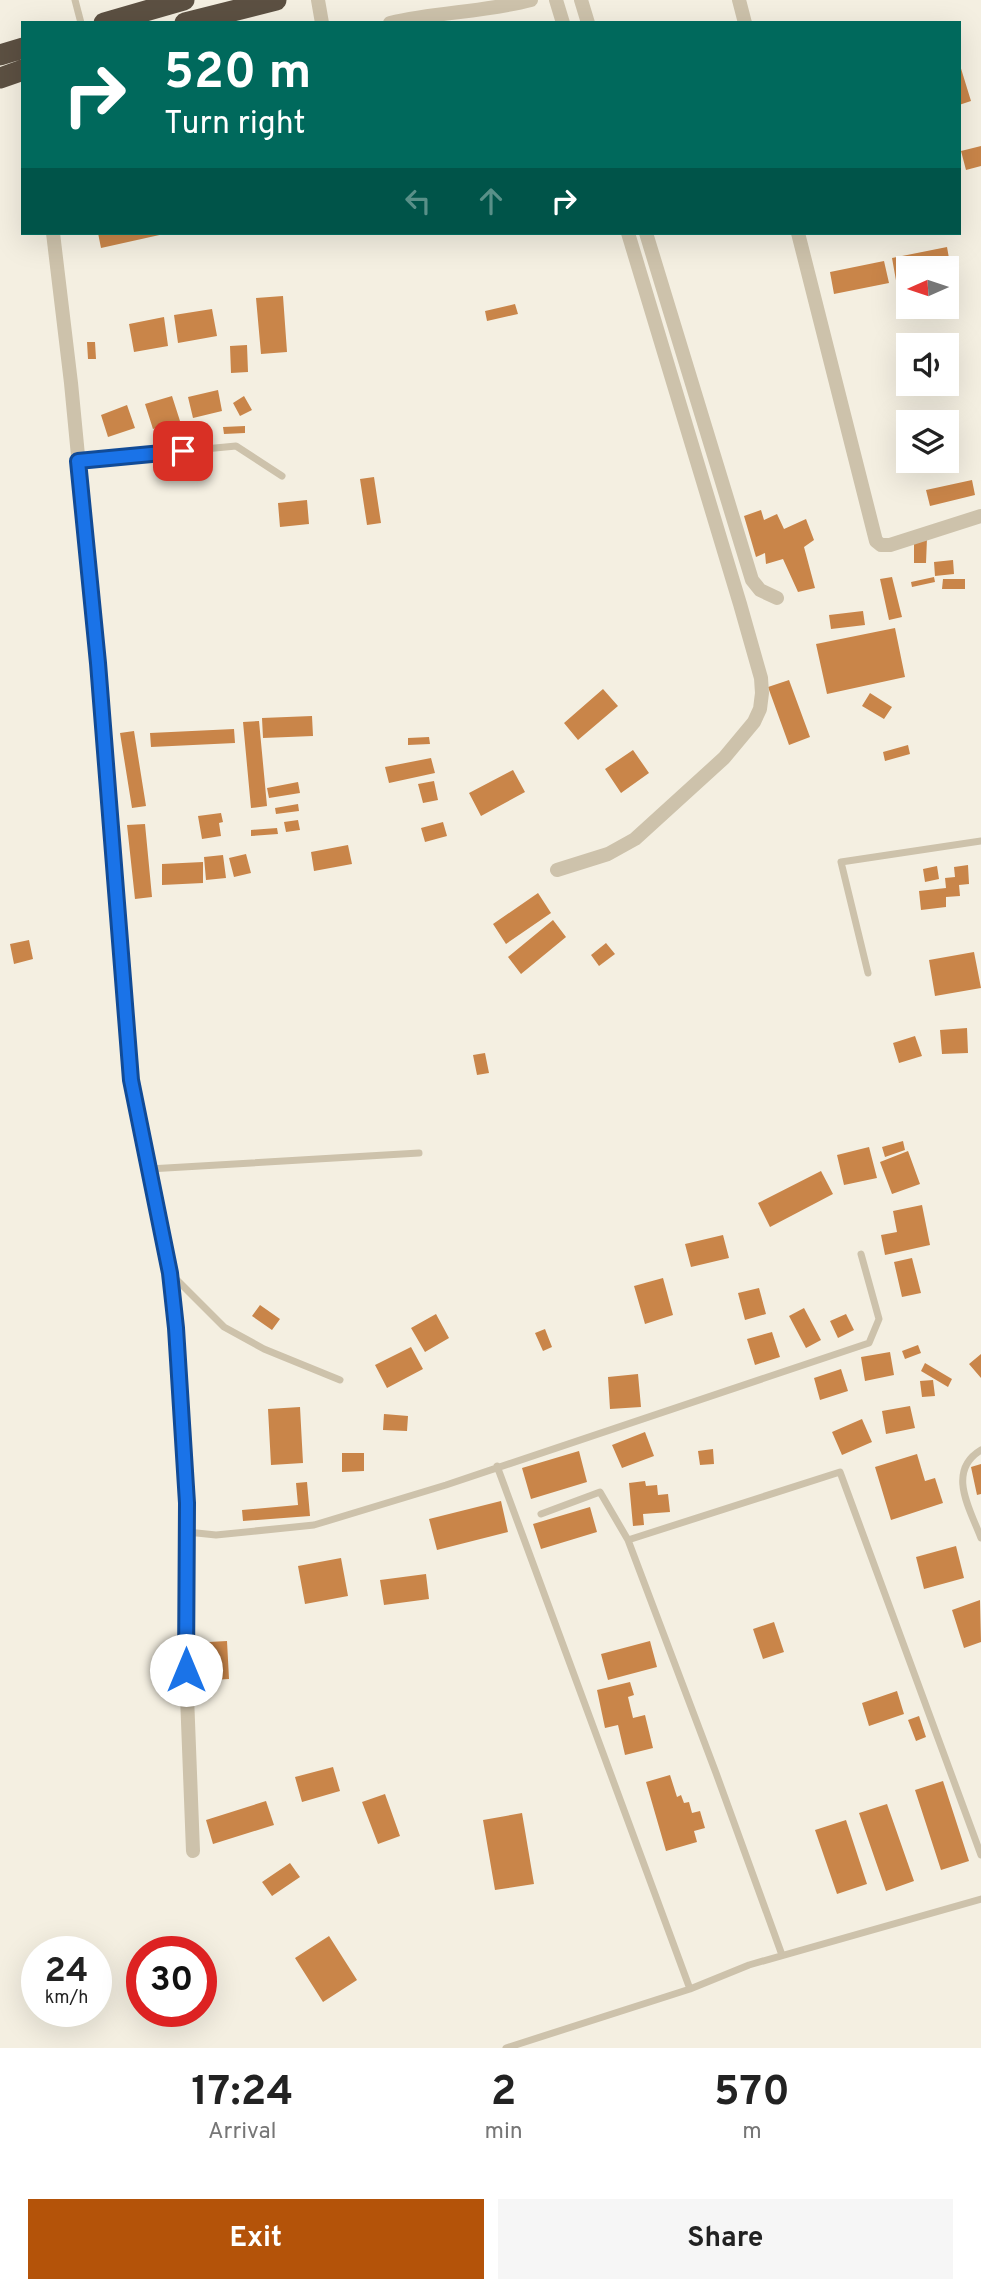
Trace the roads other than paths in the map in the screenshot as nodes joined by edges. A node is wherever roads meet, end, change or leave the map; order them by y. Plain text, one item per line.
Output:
1 (75, 0) edge
2 (184, 0) edge
3 (276, 0) edge
4 (318, 0) edge
5 (531, 0) edge
6 (556, 0) edge
7 (581, 0) edge
8 (739, 0) edge
9 (80, 21) edge
10 (111, 21) edge
11 (193, 21) edge
12 (322, 21) edge
13 (398, 21) edge
14 (562, 21) edge
15 (587, 21) edge
16 (744, 21) edge
17 (21, 49) edge
18 (0, 55) edge
19 (21, 71) edge
20 (0, 78) edge
21 (53, 235) edge
22 (629, 235) edge
23 (647, 235) edge
24 (799, 235) edge
25 (78, 461) junction
26 (282, 476) dead end
27 (981, 516) edge
28 (777, 598) dead end
29 (981, 841) edge
30 (557, 870) dead end
31 (868, 973) dead end
32 (419, 1153) dead end
33 (149, 1169) junction
34 (860, 1254) dead end
35 (170, 1273) junction
36 (340, 1380) dead end
37 (981, 1450) edge
38 (497, 1466) junction
39 (541, 1514) dead end
40 (187, 1532) junction
41 (981, 1538) edge
42 (628, 1540) junction
43 (193, 1851) dead end
44 (981, 1855) edge
45 (981, 1899) edge
46 (782, 1955) junction
47 (690, 1989) junction
48 (506, 2048) edge

1 - 9 lane
2 - 10 highway
3 - 11 highway
4 - 12 street
5 - 13 street
6 - 14 street
7 - 15 street
8 - 16 street
17 - 18 highway
19 - 20 highway
21 - 25 street
22 - 30 street
23 - 28 street
24 - 27 street
25 - 26 lane
25 - 33 street
29 - 31 lane
32 - 33 lane
33 - 35 street
34 - 38 lane
35 - 36 lane
35 - 40 street
37 - 41 lane
38 - 40 lane
38 - 47 lane
39 - 42 lane
40 - 43 street
42 - 44 lane
42 - 46 lane
45 - 46 lane
46 - 47 lane
47 - 48 lane

